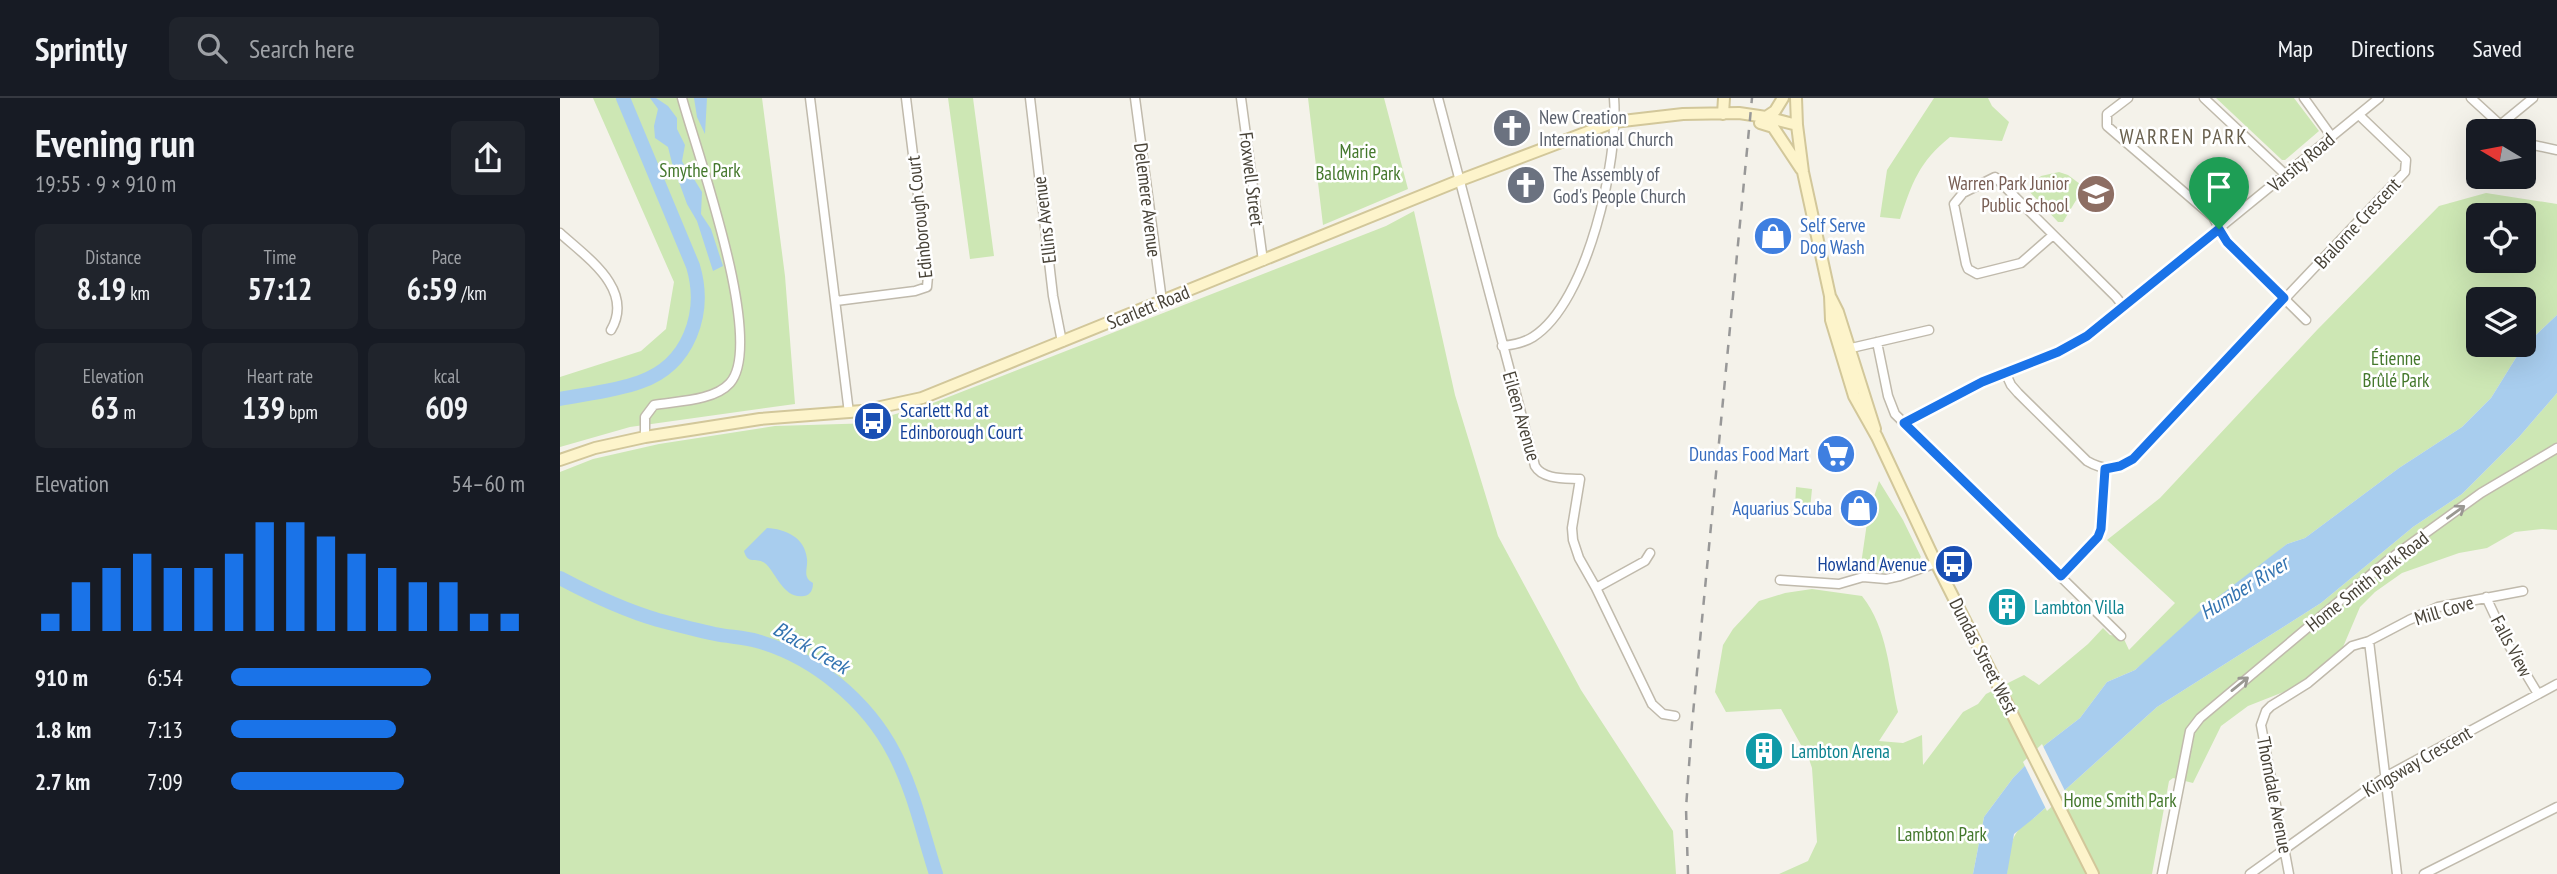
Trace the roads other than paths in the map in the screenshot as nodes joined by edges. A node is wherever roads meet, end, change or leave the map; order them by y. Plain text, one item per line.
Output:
1 (682, 98) edge
2 (810, 98) edge
3 (906, 98) edge
4 (1030, 98) edge
5 (1135, 98) edge
6 (1241, 98) edge
7 (1438, 98) edge
8 (1614, 98) edge
9 (1724, 98) edge
10 (1783, 98) edge
11 (1796, 98) edge
12 (2128, 98) edge
13 (2204, 98) edge
14 (2304, 98) edge
15 (2379, 98) edge
16 (2471, 98) edge
17 (2533, 98) edge
18 (1724, 114) junction
19 (2359, 115) junction
20 (1766, 117) junction
21 (2494, 119) edge
22 (2513, 119) edge
23 (1614, 122) junction
24 (1797, 125) junction
25 (2332, 137) junction
26 (2536, 146) edge
27 (2557, 150) edge
28 (1803, 172) junction
29 (2286, 175) junction
30 (1458, 181) junction
31 (2219, 229) junction
32 (560, 233) edge
33 (2053, 235) junction
34 (1263, 261) junction
35 (2284, 298) junction
36 (836, 301) junction
37 (1162, 301) junction
38 (2124, 306) junction
39 (2306, 320) dead end
40 (611, 330) dead end
41 (1929, 330) dead end
42 (1062, 342) junction
43 (1877, 342) junction
44 (1502, 346) junction
45 (1844, 350) junction
46 (2005, 373) junction
47 (849, 412) junction
48 (1904, 423) junction
49 (645, 437) junction
50 (2557, 449) edge
51 (560, 460) edge
52 (2105, 469) junction
53 (1650, 553) dead end
54 (1936, 563) junction
55 (2061, 576) junction
56 (1780, 580) dead end
57 (1596, 588) junction
58 (2523, 591) dead end
59 (2486, 597) junction
60 (2121, 636) dead end
61 (2369, 641) junction
62 (2557, 684) edge
63 (2538, 694) junction
64 (1675, 716) dead end
65 (2263, 716) joint
66 (2385, 777) junction
67 (2557, 807) edge
68 (2286, 850) junction
69 (2093, 874) edge
70 (2162, 874) edge
71 (2250, 874) edge
72 (2289, 874) edge
73 (2397, 874) edge
74 (2424, 874) edge

1 - 49 street
2 - 36 street
3 - 36 street, Edinborough Court
4 - 42 street, Ellins Avenue
5 - 37 street, Delemere Avenue
6 - 34 street, Foxwell Street
7 - 30 street, Eileen Avenue
8 - 23 street
9 - 18 main road
10 - 20 main road
11 - 24 main road, Dundas Street West
12 - 31 street
13 - 29 street
14 - 25 street
15 - 19 street, Varsity Road
16 - 21 street
17 - 22 street
18 - 20 main road, Scarlett Road
18 - 23 main road, Scarlett Road
18 - 28 main road, Scarlett Road
19 - 25 street, Varsity Road
19 - 35 street, Bralorne Crescent
20 - 24 main road, Scarlett Road
23 - 30 main road, Scarlett Road
23 - 44 street
24 - 28 main road, Dundas Street West
25 - 29 street, Varsity Road
26 - 27 street
28 - 45 main road, Dundas Street West
29 - 31 street, Varsity Road
30 - 34 main road, Scarlett Road
30 - 44 street, Eileen Avenue
31 - 35 street
31 - 38 street, Varsity Road
32 - 40 street
33 - 33 street
33 - 38 street
34 - 37 main road, Scarlett Road
35 - 39 street
35 - 52 street
36 - 47 street
37 - 42 main road, Scarlett Road
38 - 46 street, Varsity Road
41 - 43 street
42 - 47 main road, Scarlett Road
43 - 45 street
43 - 48 street
44 - 57 street, Eileen Avenue
45 - 54 main road, Dundas Street West
46 - 48 street, Varsity Road
46 - 52 street
47 - 49 main road, Scarlett Road
48 - 55 street
49 - 51 main road, Scarlett Road
70 -> 50 street, Home Smith Park Road
52 - 55 street
53 - 57 street
54 - 56 street
54 - 69 main road, Dundas Street West
55 - 60 street
57 - 64 street, Eileen Avenue
58 - 59 street, Mill Cove
59 - 61 street, Mill Cove
59 - 63 street, Falls View
61 - 65 street, Mill Cove
61 - 66 street
62 - 63 street, Kingsway Crescent
63 - 66 street, Kingsway Crescent
65 - 68 street, Thorndale Avenue
66 - 68 street, Kingsway Crescent
66 - 73 street
67 - 74 street
68 - 71 street, Kingsway Crescent
68 - 72 street, Thorndale Avenue

